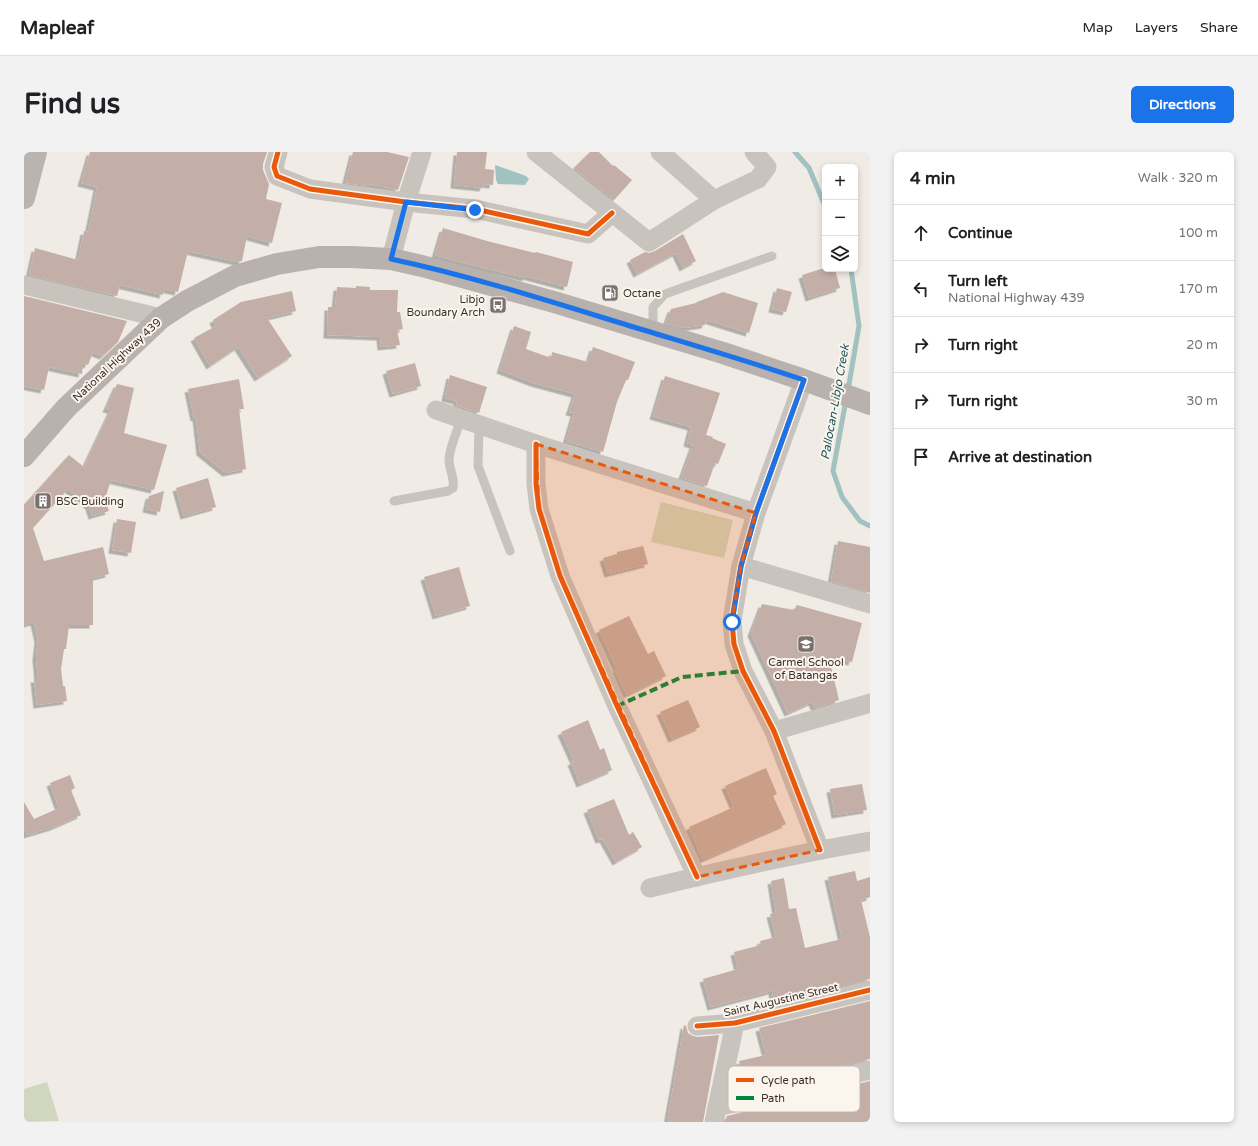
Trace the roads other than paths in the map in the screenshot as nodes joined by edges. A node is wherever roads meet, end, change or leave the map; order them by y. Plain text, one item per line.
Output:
1 (36, 152) edge
2 (278, 152) edge
3 (422, 152) edge
4 (536, 152) edge
5 (660, 152) edge
6 (754, 152) edge
7 (24, 198) edge
8 (714, 200) junction
9 (406, 202) junction
10 (612, 213) junction
11 (772, 256) dead end
12 (391, 259) junction
13 (24, 286) edge
14 (162, 318) junction
15 (652, 333) junction
16 (813, 383) junction
17 (870, 404) edge
18 (436, 410) dead end
19 (470, 422) junction
20 (536, 444) junction
21 (24, 456) edge
22 (394, 501) dead end
23 (756, 513) junction
24 (510, 551) dead end
25 (741, 566) junction
26 (870, 604) edge
27 (870, 703) edge
28 (774, 731) junction
29 (870, 841) edge
30 (820, 850) junction
31 (697, 876) junction
32 (650, 888) dead end
33 (870, 990) edge
34 (735, 1023) junction
35 (696, 1026) dead end
36 (870, 1070) edge
37 (860, 1073) edge
38 (728, 1110) edge
39 (715, 1114) edge

1 - 7 street
2 - 9 street
3 - 9 street
4 - 10 street
5 - 8 street
6 - 8 street
8 - 10 street
9 - 10 street
9 - 12 street
11 - 15 lane
12 - 14 main road, National Highway 439
12 - 15 main road, National Highway 439
13 - 14 street
14 - 21 main road, National Highway 439
15 - 16 main road, National Highway 439
16 - 17 main road, National Highway 439
16 - 23 street
18 - 19 street
19 - 20 street
19 - 22 lane
19 - 24 lane
20 - 23 street
20 - 31 street
23 - 25 street
25 - 26 street
25 - 28 street
27 - 28 street
28 - 30 street
29 - 30 street
30 - 31 street
31 - 32 street
33 - 34 street, Saint Augustine Street
34 - 35 street, Saint Augustine Street
34 - 39 street
36 - 37 street
38 - 39 street

